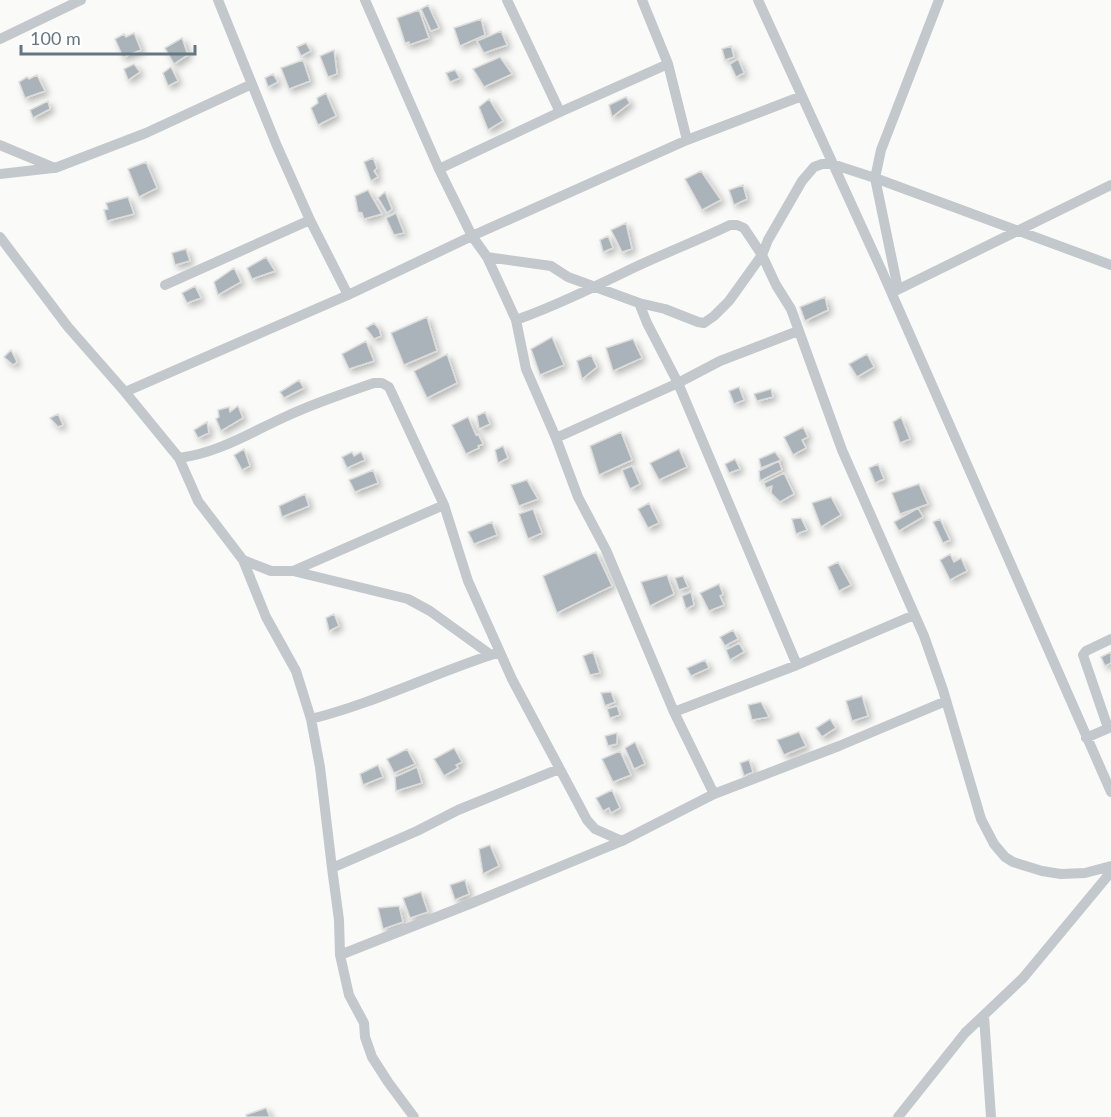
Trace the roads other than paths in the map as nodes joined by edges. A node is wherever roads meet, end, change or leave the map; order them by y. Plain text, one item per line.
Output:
1 (81, 0) edge
2 (218, 0) edge
3 (364, 0) edge
4 (507, 0) edge
5 (642, 0) edge
6 (758, 0) edge
7 (939, 0) edge
8 (0, 39) edge
9 (668, 64) junction
10 (252, 84) junction
11 (802, 96) junction
12 (560, 112) junction
13 (687, 140) junction
14 (0, 145) edge
15 (832, 164) junction
16 (55, 168) junction
17 (439, 169) junction
18 (0, 174) edge
19 (875, 178) junction
20 (1111, 185) edge
21 (310, 220) junction
22 (1017, 232) junction
23 (472, 236) junction
24 (0, 237) edge
25 (762, 255) junction
26 (487, 257) junction
27 (1111, 265) edge
28 (165, 285) dead end
29 (596, 288) junction
30 (894, 291) junction
31 (348, 295) junction
32 (639, 303) junction
33 (516, 320) junction
34 (798, 332) junction
35 (678, 383) junction
36 (125, 392) junction
37 (555, 438) junction
38 (179, 458) junction
39 (444, 506) junction
40 (243, 560) junction
41 (293, 571) junction
42 (914, 615) junction
43 (1111, 639) edge
44 (496, 653) junction
45 (797, 665) junction
46 (946, 701) junction
47 (674, 712) junction
48 (311, 719) junction
49 (1110, 727) edge
50 (1086, 738) junction
51 (559, 769) junction
52 (1111, 792) edge
53 (714, 794) junction
54 (622, 841) junction
55 (1111, 866) edge
56 (332, 868) junction
57 (1111, 872) edge
58 (340, 955) junction
59 (984, 1016) junction
60 (414, 1117) edge
61 (898, 1117) edge
62 (991, 1117) edge

1 - 8 street
2 - 10 street
3 - 17 street
4 - 12 street
5 - 9 street
6 - 11 street
7 - 19 street
9 - 12 street
9 - 13 street
10 - 16 street
10 - 21 street
11 - 13 street
11 - 15 street
12 - 17 street
13 - 23 street
14 - 16 street
15 - 19 street
15 - 25 street
15 - 30 street
16 - 18 street
17 - 23 street
19 - 22 street
19 - 30 street
20 - 22 street
21 - 28 street
21 - 31 street
22 - 27 street
22 - 30 street
23 - 26 street
23 - 31 street
24 - 36 street
25 - 29 street
25 - 32 street
25 - 34 street
26 - 29 street
26 - 33 street
29 - 32 street
29 - 33 street
30 - 50 street
31 - 36 street
32 - 35 street
33 - 37 street
34 - 35 street
34 - 42 street
35 - 37 street
35 - 45 street
36 - 38 street
37 - 47 street
38 - 39 street
38 - 40 street
39 - 41 street
39 - 44 street
40 - 41 street
40 - 48 street
41 - 44 street
42 - 45 street
42 - 46 street
43 - 49 street
44 - 48 street
44 - 51 street
45 - 47 street
46 - 53 street
46 - 55 street
47 - 53 street
48 - 56 street
49 - 50 street
50 - 52 street
51 - 54 street
51 - 56 street
53 - 54 street
54 - 58 street
56 - 58 street
57 - 59 street
58 - 60 street
59 - 61 street
59 - 62 street

